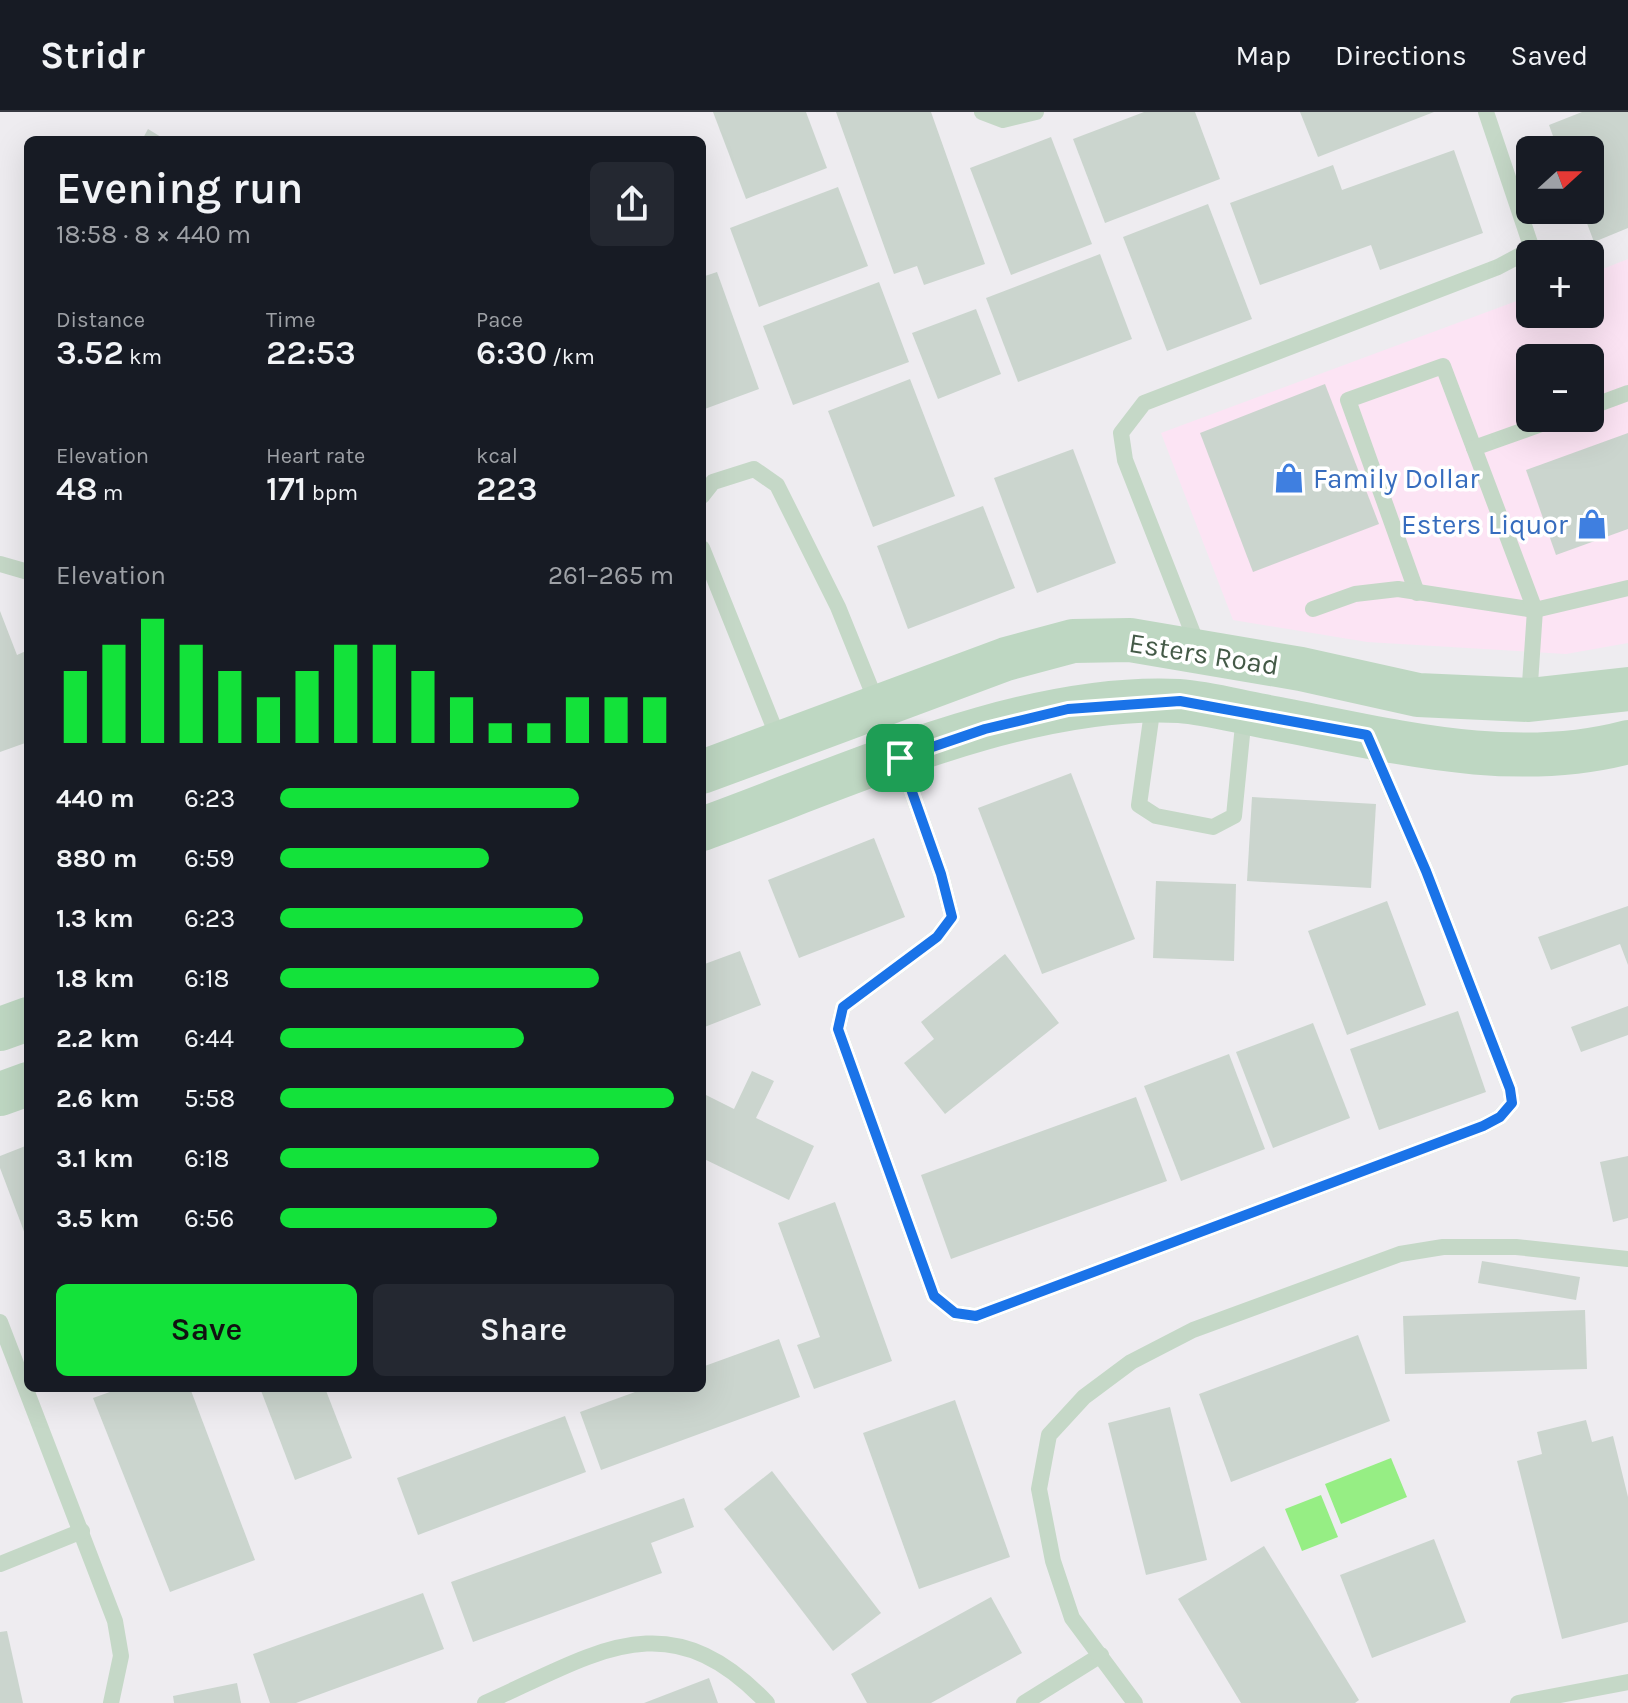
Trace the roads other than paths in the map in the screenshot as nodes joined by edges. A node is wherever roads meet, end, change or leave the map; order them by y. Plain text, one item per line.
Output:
1 (982, 112) edge
2 (1036, 112) edge
3 (1486, 112) edge
4 (1628, 393) edge
5 (1604, 402) edge
6 (1519, 432) edge
7 (1474, 448) junction
8 (706, 491) edge
9 (706, 558) edge
10 (0, 564) edge
11 (24, 571) edge
12 (1628, 588) edge
13 (1417, 593) junction
14 (1313, 609) dead end
15 (1535, 610) junction
16 (1201, 654) junction
17 (1628, 689) edge
18 (1529, 700) junction
19 (1153, 703) junction
20 (878, 707) junction
21 (1245, 713) junction
22 (1367, 735) junction
23 (779, 742) junction
24 (1624, 750) edge
25 (900, 758) junction
26 (706, 770) edge
27 (706, 828) edge
28 (24, 1020) edge
29 (0, 1029) edge
30 (24, 1085) edge
31 (0, 1094) edge
32 (1626, 1263) edge
33 (1, 1327) edge
34 (24, 1385) edge
35 (27, 1392) edge
36 (82, 1531) junction
37 (0, 1564) edge
38 (1101, 1655) junction
39 (1628, 1682) edge
40 (1583, 1696) edge
41 (111, 1703) edge
42 (485, 1703) edge
43 (767, 1703) edge
44 (1024, 1703) edge
45 (1135, 1703) edge
46 (1518, 1703) edge

1 - 2 lane
3 - 16 lane
4 - 5 lane
6 - 7 lane
7 - 13 lane
7 - 15 lane
8 - 20 lane
9 - 23 lane
10 - 11 lane
12 - 15 lane
13 - 14 lane
13 - 15 lane
15 - 18 lane
16 - 18 main road, Esters Road
16 - 20 main road, Esters Road
17 - 18 main road, Esters Road
19 - 21 main road, Esters Road
19 - 21 lane
19 - 25 main road, Esters Road
20 - 23 main road, Esters Road
20 - 25 main road
21 - 22 main road, Esters Road
22 - 24 main road, Esters Road
22 - 25 lane
23 - 26 main road, Esters Road
25 - 27 main road, Esters Road
28 - 29 main road
30 - 31 main road
32 - 38 lane
33 - 34 lane
35 - 36 lane
36 - 37 lane
36 - 41 lane
38 - 44 lane
38 - 45 lane
39 - 40 lane
40 - 46 lane
42 - 43 lane

